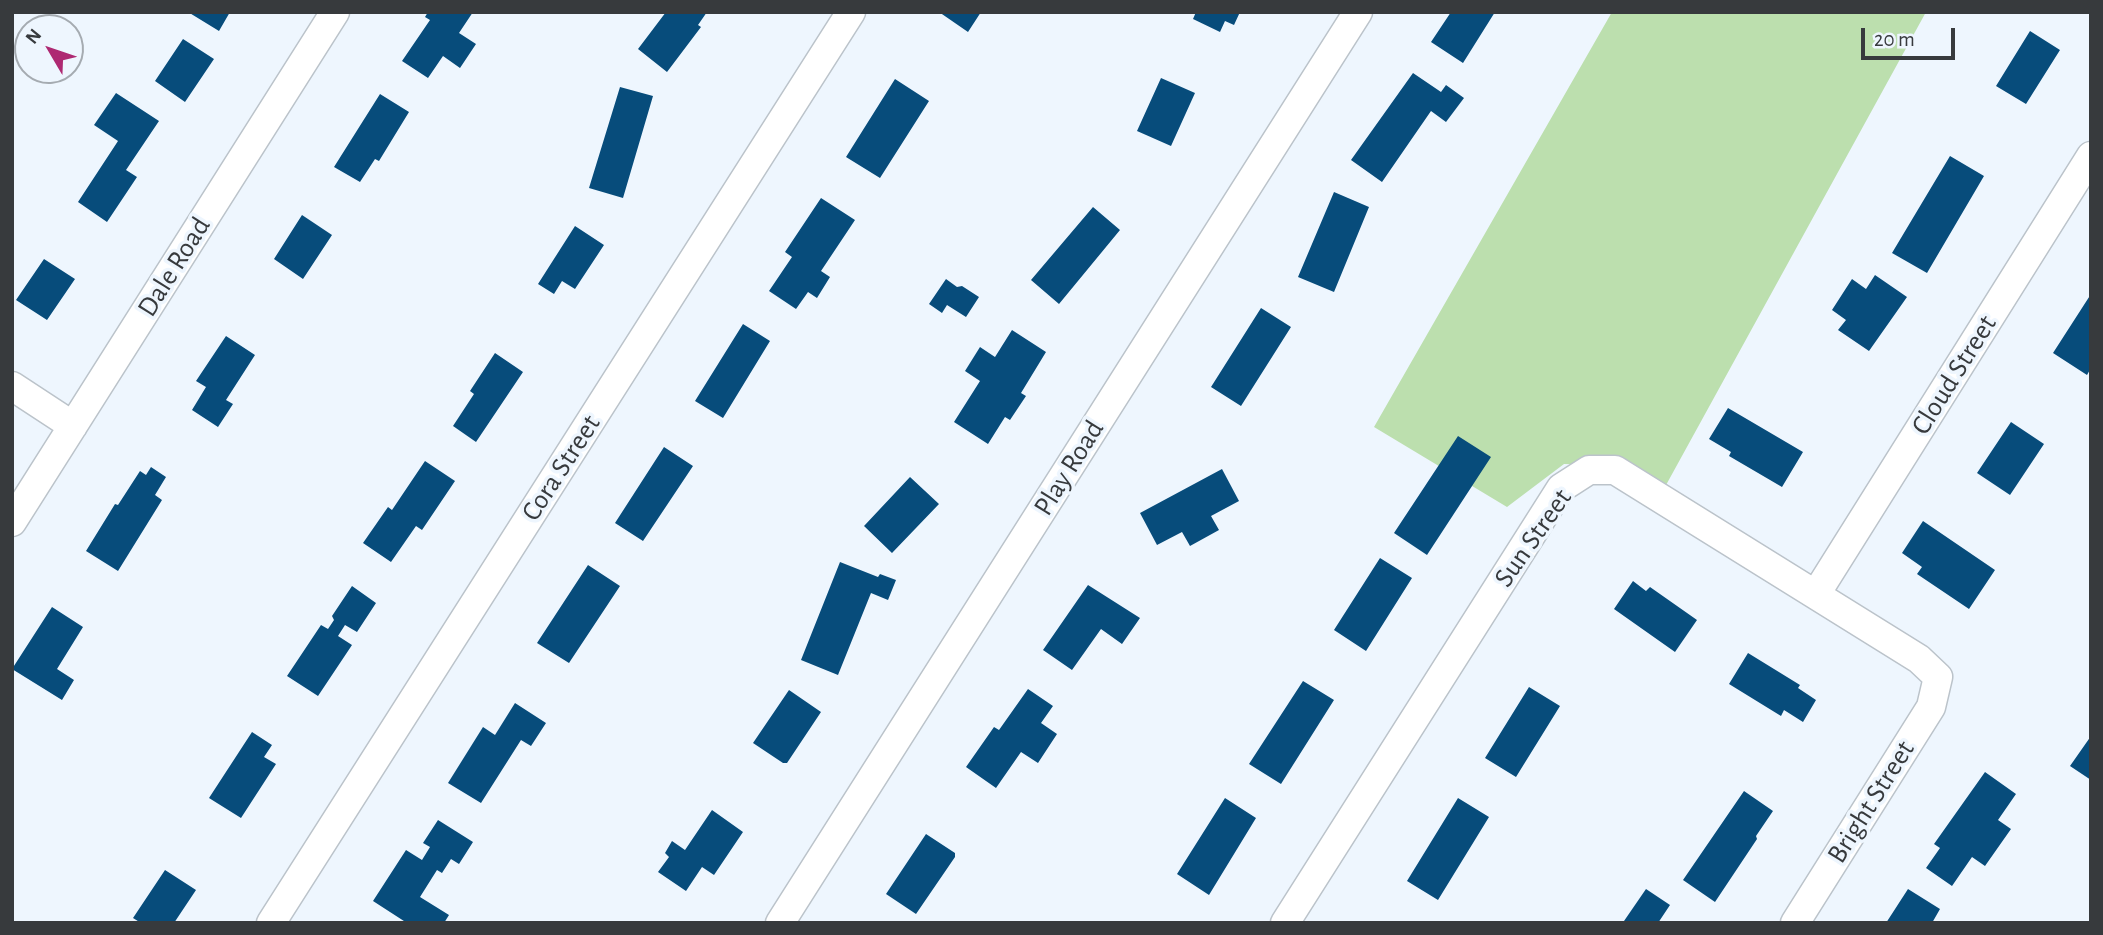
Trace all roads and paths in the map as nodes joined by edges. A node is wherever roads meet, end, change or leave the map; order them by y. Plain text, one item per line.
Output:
1 (335, 12) edge
2 (851, 12) edge
3 (1358, 12) edge
4 (2091, 156) edge
5 (12, 386) edge
6 (73, 426) junction
7 (12, 522) edge
8 (1816, 594) junction
9 (1938, 677) joint
10 (271, 923) edge
11 (780, 923) edge
12 (1285, 923) edge
13 (1795, 923) edge

1 - 6 street, Dale Road
2 - 10 street, Cora Street
3 - 11 street, Play Road
4 - 8 street, Cloud Street
5 - 6 street
6 - 7 street, Dale Road
8 - 9 street, Sun Street
8 - 12 street, Sun Street
9 - 13 street, Bright Street

